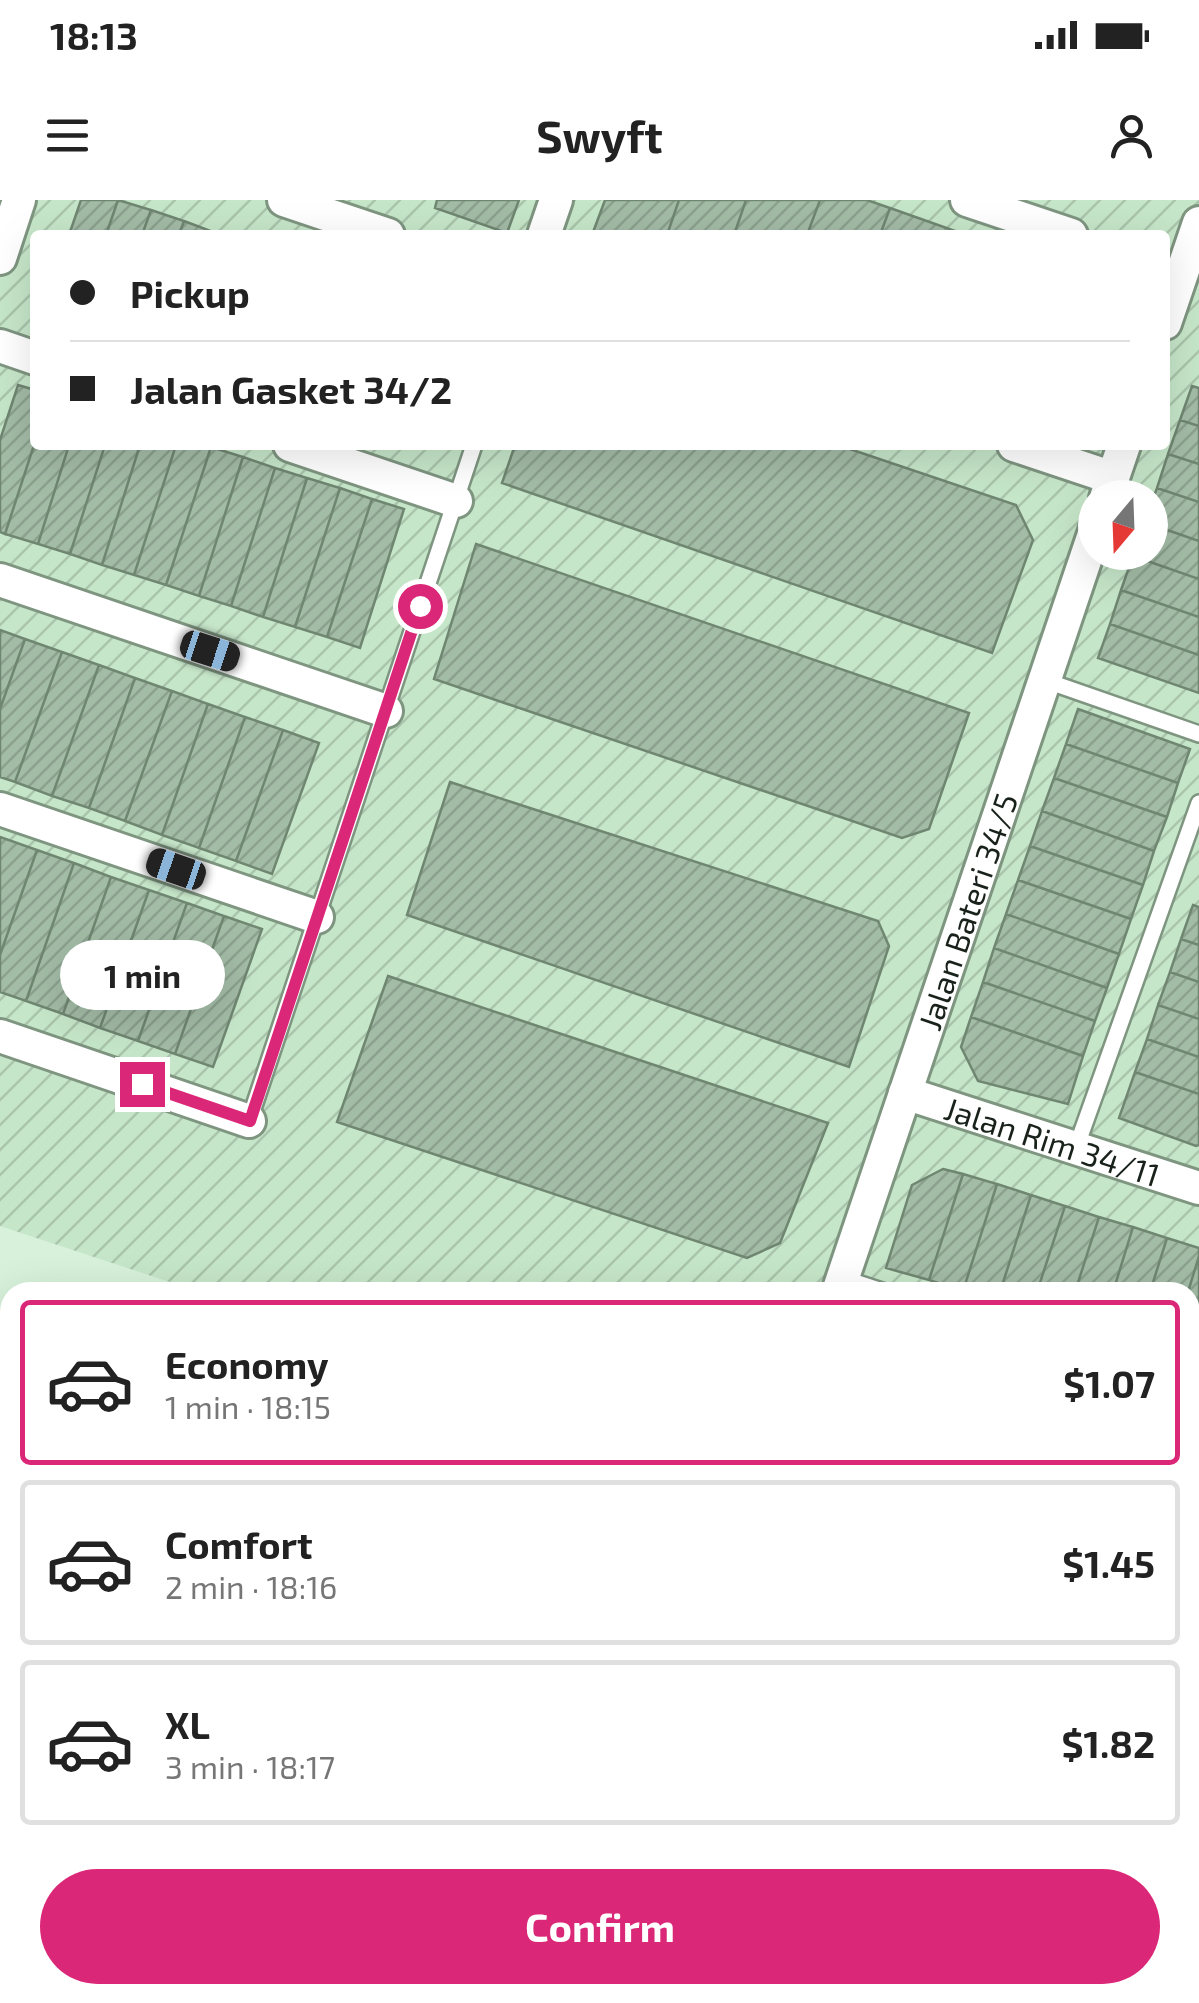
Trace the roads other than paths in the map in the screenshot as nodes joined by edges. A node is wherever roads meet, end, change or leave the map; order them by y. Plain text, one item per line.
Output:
1 (20, 200) edge
2 (284, 200) edge
3 (556, 200) edge
4 (967, 200) edge
5 (1199, 223) edge
6 (373, 230) edge
7 (546, 230) edge
8 (1056, 230) edge
9 (0, 258) edge
10 (1174, 269) edge
11 (0, 346) edge
12 (30, 356) edge
13 (305, 450) edge
14 (472, 450) edge
15 (1029, 450) edge
16 (1122, 450) edge
17 (1097, 480) edge
18 (1113, 480) edge
19 (456, 501) junction
20 (1082, 570) edge
21 (0, 580) edge
22 (1044, 680) junction
23 (386, 710) junction
24 (1199, 734) edge
25 (1199, 803) edge
26 (0, 810) edge
27 (317, 917) junction
28 (0, 1036) edge
29 (905, 1093) junction
30 (250, 1121) joint
31 (1076, 1148) junction
32 (1199, 1188) edge
33 (841, 1282) edge

1 - 9 street
2 - 6 street
3 - 7 street
4 - 8 street
5 - 10 street
11 - 12 street
13 - 19 street
14 - 19 lane
15 - 17 street
16 - 18 street
19 - 23 lane
20 - 22 street, Jalan Bateri 34/5
21 - 23 street
22 - 24 lane
22 - 29 street, Jalan Bateri 34/5
23 - 27 lane
25 - 31 lane
26 - 27 street
27 - 30 lane
28 - 30 street
29 - 31 street, Jalan Rim 34/11
29 - 33 street, Jalan Bateri 34/5
31 - 32 street, Jalan Rim 34/11

